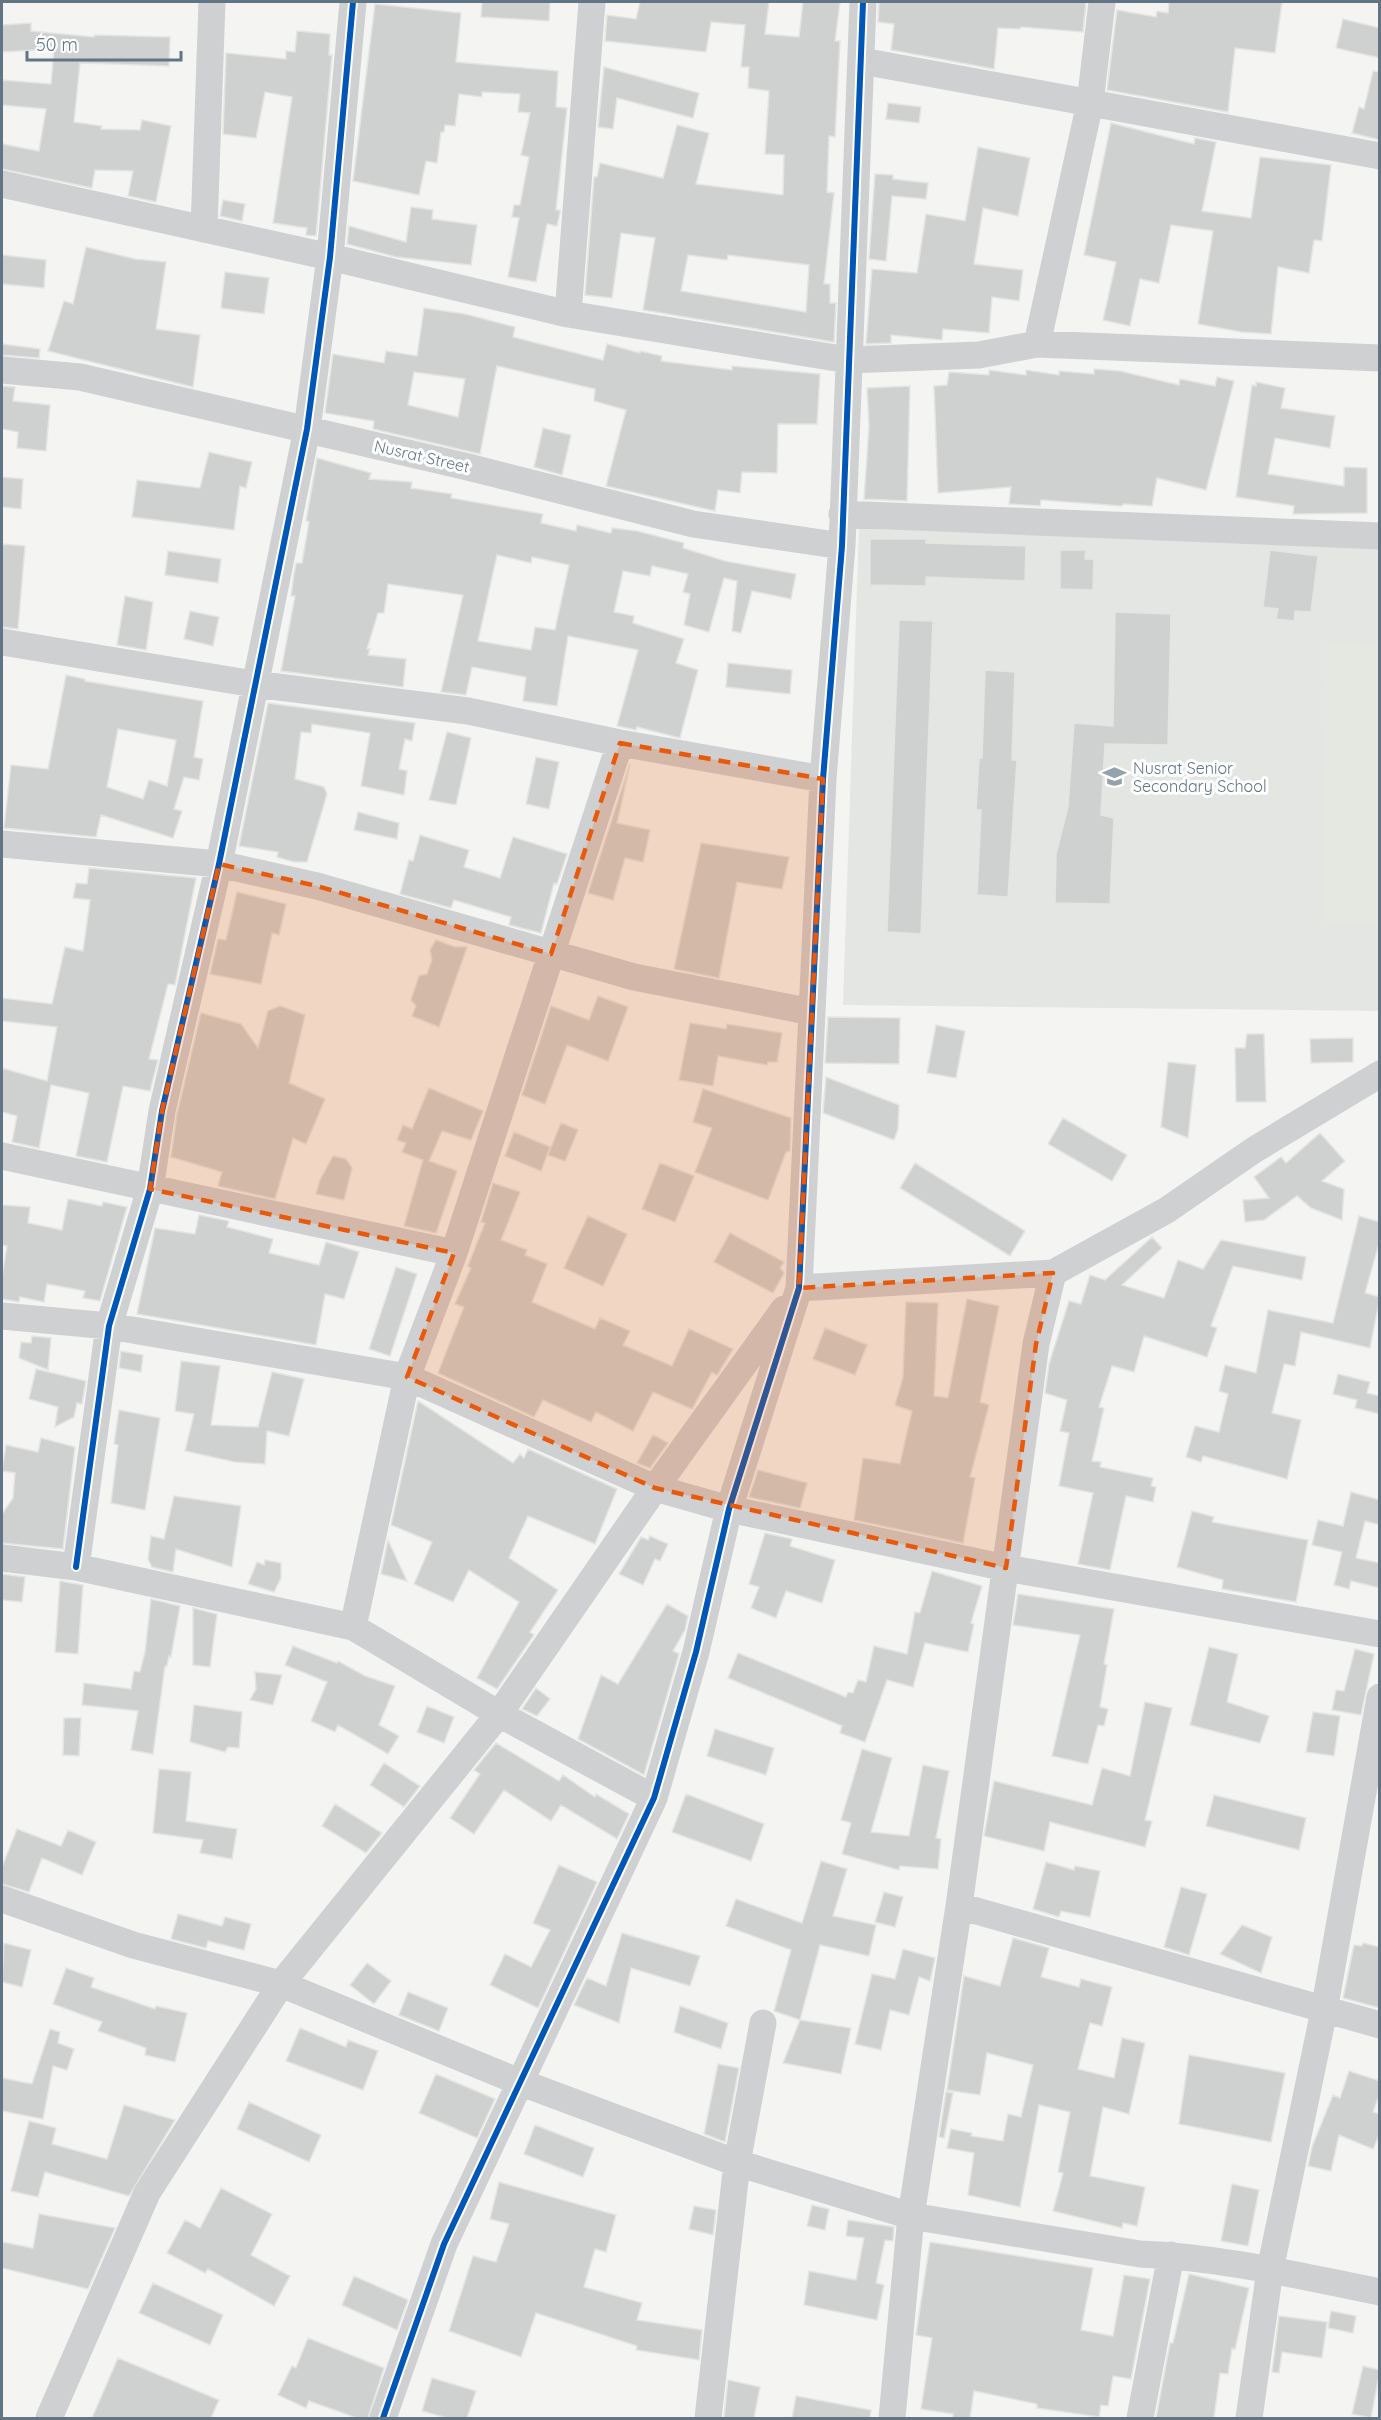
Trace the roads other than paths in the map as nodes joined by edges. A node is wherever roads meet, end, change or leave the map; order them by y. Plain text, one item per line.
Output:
1 (212, 2) edge
2 (353, 2) edge
3 (592, 2) edge
4 (863, 2) edge
5 (1102, 2) edge
6 (862, 60) junction
7 (1090, 103) junction
8 (1380, 156) edge
9 (2, 184) edge
10 (204, 229) junction
11 (330, 257) junction
12 (568, 314) junction
13 (1037, 344) junction
14 (1380, 358) edge
15 (848, 360) junction
16 (2, 370) edge
17 (307, 429) junction
18 (842, 514) junction
19 (1380, 536) edge
20 (842, 546) junction
21 (2, 642) edge
22 (254, 684) junction
23 (620, 743) junction
24 (823, 779) junction
25 (2, 844) edge
26 (219, 864) junction
27 (551, 954) junction
28 (812, 1012) junction
29 (1380, 1074) edge
30 (2, 1156) edge
31 (150, 1189) junction
32 (454, 1253) junction
33 (1053, 1273) junction
34 (799, 1288) junction
35 (2, 1316) edge
36 (109, 1326) junction
37 (407, 1377) junction
38 (656, 1488) junction
39 (729, 1509) junction
40 (2, 1558) edge
41 (76, 1567) junction
42 (1006, 1568) junction
43 (353, 1627) junction
44 (1380, 1634) edge
45 (1380, 1697) edge
46 (499, 1714) junction
47 (654, 1798) junction
48 (2, 1899) edge
49 (959, 1906) junction
50 (281, 1984) junction
51 (1324, 2011) junction
52 (763, 2023) dead end
53 (1380, 2025) edge
54 (522, 2083) junction
55 (737, 2163) junction
56 (911, 2216) junction
57 (1171, 2255) junction
58 (1270, 2270) junction
59 (1380, 2292) edge
60 (49, 2418) edge
61 (382, 2418) edge
62 (708, 2418) edge
63 (891, 2418) edge
64 (1140, 2418) edge
65 (1249, 2418) edge

1 - 10 street
2 - 11 street
3 - 12 street
4 - 6 street
5 - 7 street
6 - 7 street
6 - 15 street
7 - 8 street
7 - 13 street
9 - 10 street
10 - 11 street
11 - 12 street
11 - 17 street
12 - 15 street
13 - 14 street
13 - 15 street
15 - 18 street
16 - 17 street, Nusrat Street
17 - 20 street, Nusrat Street
17 - 22 street
18 - 19 street
18 - 20 street
20 - 24 street
21 - 22 street
22 - 23 street
22 - 26 street
23 - 24 street
23 - 27 street
24 - 28 street
25 - 26 street
26 - 27 street
26 - 31 street
27 - 28 street
27 - 32 street
28 - 34 street
29 - 33 street
30 - 31 street
31 - 32 street
31 - 36 street
32 - 37 street
33 - 34 street
33 - 42 street
34 - 38 street
34 - 39 street
35 - 36 street
36 - 37 street
36 - 41 street
37 - 38 street
37 - 43 street
38 - 39 street
38 - 46 street
39 - 42 street
39 - 47 street
40 - 41 street
41 - 43 street
42 - 44 street
42 - 49 street
43 - 46 street
45 - 51 street
46 - 47 street
46 - 50 street
47 - 54 street
48 - 50 street
49 - 51 street
49 - 56 street
50 - 54 street
50 - 60 street
51 - 53 street
51 - 58 street
52 - 55 street
54 - 55 street
54 - 61 street
55 - 56 street
55 - 62 street
56 - 57 street
56 - 63 street
57 - 58 street
57 - 64 street
58 - 59 street
58 - 65 street

